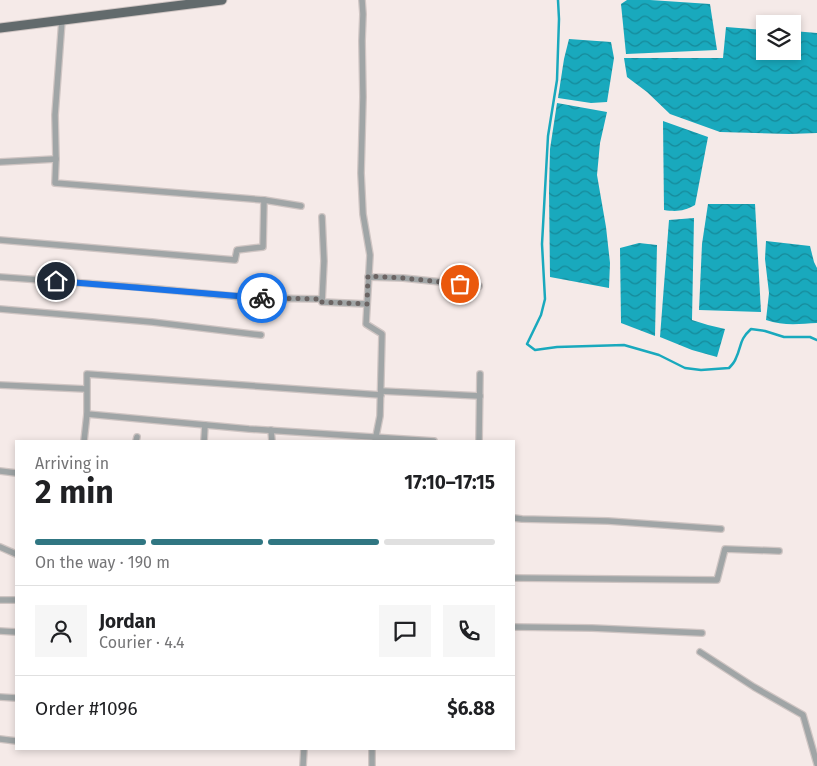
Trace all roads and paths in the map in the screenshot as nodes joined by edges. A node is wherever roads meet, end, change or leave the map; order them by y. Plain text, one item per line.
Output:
1 (222, 0) edge
2 (362, 0) edge
3 (62, 20) junction
4 (0, 28) edge
5 (56, 159) junction
6 (0, 162) edge
7 (264, 200) junction
8 (301, 206) dead end
9 (322, 217) dead end
10 (0, 240) edge
11 (368, 276) junction
12 (0, 277) edge
13 (479, 286) dead end
14 (322, 299) junction
15 (367, 304) junction
16 (0, 309) edge
17 (262, 335) dead end
18 (480, 374) dead end
19 (0, 385) edge
20 (86, 390) junction
21 (381, 393) junction
22 (480, 396) junction
23 (86, 414) junction
24 (205, 425) junction
25 (271, 430) junction
26 (375, 439) edge
27 (84, 440) edge
28 (204, 440) edge
29 (272, 440) edge
30 (404, 440) edge
31 (479, 440) edge
32 (0, 471) edge
33 (15, 473) edge
34 (515, 518) edge
35 (720, 529) dead end
36 (0, 547) edge
37 (779, 551) dead end
38 (15, 554) edge
39 (515, 578) edge
40 (0, 600) edge
41 (15, 600) edge
42 (515, 627) edge
43 (0, 631) edge
44 (15, 632) edge
45 (702, 633) dead end
46 (700, 652) dead end
47 (0, 697) edge
48 (15, 698) edge
49 (0, 739) edge
50 (15, 741) edge
51 (304, 750) edge
52 (372, 750) edge
53 (817, 764) edge
54 (303, 766) edge
55 (372, 766) edge

1 - 3 main road
2 - 11 street
3 - 4 main road
3 - 5 street
5 - 6 street
5 - 7 street
7 - 8 street
7 - 10 street
9 - 14 street
11 - 13 street
11 - 15 street
12 - 14 street
14 - 15 street
15 - 21 street
16 - 17 street
18 - 22 street
19 - 20 street
20 - 21 street
20 - 23 street
21 - 22 street
21 - 26 street
22 - 31 street
23 - 24 street
23 - 27 street
24 - 25 street
24 - 28 street
25 - 26 street
25 - 29 street
26 - 30 street
32 - 33 street
34 - 35 street
36 - 38 street
37 - 39 street
40 - 41 street
42 - 45 street
43 - 44 street
46 - 53 street
47 - 48 street
49 - 50 street
51 - 54 street
52 - 55 street

